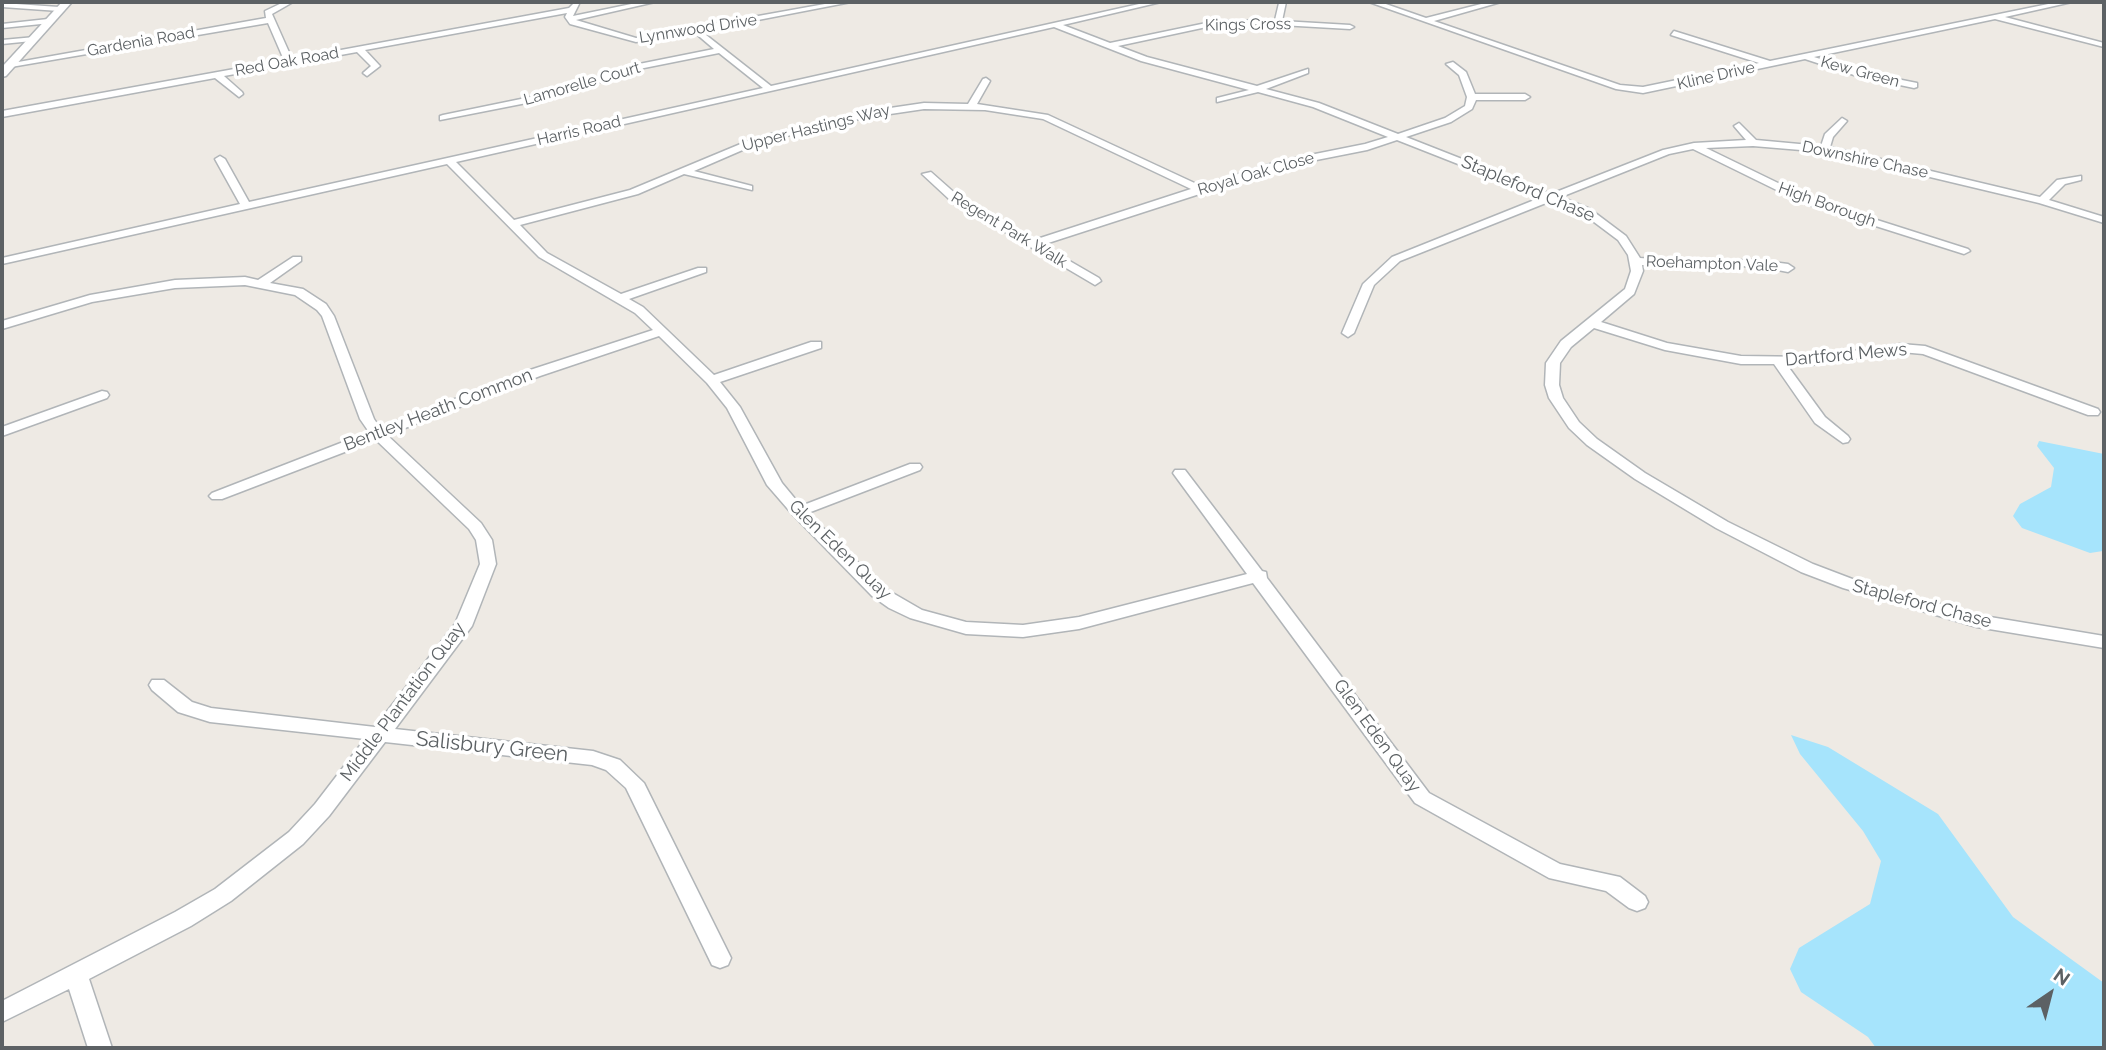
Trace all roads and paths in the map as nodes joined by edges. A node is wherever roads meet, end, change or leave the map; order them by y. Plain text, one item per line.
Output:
1 (289, 2) edge
2 (651, 2) edge
3 (848, 2) edge
4 (1157, 2) edge
5 (1373, 2) edge
6 (1497, 2) edge
7 (2068, 2) edge
8 (1283, 3) edge
9 (2, 5) edge
10 (63, 6) edge
11 (572, 10) edge
12 (1994, 17) junction
13 (271, 20) junction
14 (1424, 20) junction
15 (48, 22) junction
16 (1278, 23) junction
17 (1055, 25) junction
18 (2, 26) edge
19 (1350, 27) dead end
20 (697, 30) junction
21 (1674, 33) dead end
22 (32, 39) junction
23 (2, 42) edge
24 (2104, 45) edge
25 (1107, 47) junction
26 (359, 49) junction
27 (721, 50) junction
28 (1806, 57) junction
29 (289, 62) junction
30 (11, 64) junction
31 (1450, 64) dead end
32 (1770, 64) junction
33 (1305, 71) dead end
34 (367, 73) dead end
35 (2, 74) edge
36 (217, 75) junction
37 (986, 81) dead end
38 (1914, 85) dead end
39 (769, 89) junction
40 (1258, 89) junction
41 (239, 94) dead end
42 (1472, 97) junction
43 (1525, 97) dead end
44 (1220, 100) dead end
45 (971, 106) junction
46 (2, 114) edge
47 (443, 118) dead end
48 (1842, 121) dead end
49 (1739, 126) dead end
50 (1399, 136) junction
51 (1753, 143) junction
52 (1694, 146) junction
53 (1825, 149) junction
54 (220, 159) dead end
55 (449, 161) junction
56 (683, 171) junction
57 (927, 174) dead end
58 (2077, 178) dead end
59 (747, 188) dead end
60 (1201, 190) junction
61 (1553, 196) junction
62 (2042, 201) junction
63 (246, 206) junction
64 (2104, 220) edge
65 (512, 224) junction
66 (1033, 244) junction
67 (1964, 251) dead end
68 (297, 259) dead end
69 (2, 261) edge
70 (1636, 261) junction
71 (1788, 268) dead end
72 (702, 270) dead end
73 (1096, 281) dead end
74 (262, 283) junction
75 (619, 299) junction
76 (1592, 323) junction
77 (2, 325) edge
78 (662, 331) junction
79 (1348, 333) dead end
80 (816, 345) dead end
81 (1778, 361) junction
82 (712, 380) junction
83 (102, 395) dead end
84 (2093, 412) dead end
85 (2, 432) edge
86 (377, 433) junction
87 (1843, 439) dead end
88 (915, 467) dead end
89 (1180, 473) dead end
90 (217, 496) dead end
91 (798, 512) junction
92 (1260, 576) junction
93 (2104, 642) edge
94 (158, 685) dead end
95 (381, 734) junction
96 (1637, 901) dead end
97 (720, 958) dead end
98 (76, 974) junction
99 (2, 1012) edge
100 (100, 1048) edge

1 - 13 street
2 - 11 street, Red Oak Road
3 - 20 street, Lynnwood Drive
4 - 17 street, Harris Road
5 - 14 street, Kline Drive
6 - 14 street
7 - 12 street, Kline Drive
8 - 16 street
9 - 10 street
10 - 15 street
11 - 20 street, Lynnwood Drive
11 - 26 street, Red Oak Road
12 - 24 street
12 - 28 street, Kline Drive
13 - 29 street
13 - 30 street, Gardenia Road
14 - 32 street, Kline Drive
15 - 18 street
15 - 22 street
16 - 19 street, Kings Cross
16 - 25 street, Kings Cross
17 - 25 street, Stapleford Chase
17 - 39 street, Harris Road
20 - 27 street
21 - 32 street
22 - 23 street
22 - 30 street
25 - 40 street, Stapleford Chase
26 - 29 street, Red Oak Road
26 - 34 street
27 - 39 street
27 - 47 street, Lamorelle Court
28 - 32 street, Kline Drive
28 - 38 street, Kew Green
29 - 36 street, Red Oak Road
30 - 35 street
31 - 42 street
33 - 40 street
36 - 41 street
36 - 46 street, Red Oak Road
37 - 45 street
39 - 55 street, Harris Road
40 - 44 street
40 - 50 street, Stapleford Chase
42 - 43 street
42 - 50 street, Royal Oak Close
45 - 56 street, Upper Hastings Way
45 - 60 street, Upper Hastings Way
48 - 53 street
49 - 51 street
50 - 60 street, Royal Oak Close
50 - 61 street, Stapleford Chase
51 - 52 street, Downshire Chase
51 - 53 street, Downshire Chase
52 - 61 street, Downshire Chase
52 - 67 street, High Borough
53 - 62 street, Downshire Chase
54 - 63 street
55 - 63 street, Harris Road
55 - 65 street, Glen Eden Quay
56 - 59 street
56 - 65 street, Upper Hastings Way
57 - 66 street, Regent Park Walk
58 - 62 street
60 - 66 street, Royal Oak Close
61 - 70 street, Stapleford Chase
61 - 79 street, Downshire Chase
62 - 64 street, Downshire Chase
63 - 69 street, Harris Road
65 - 75 street, Glen Eden Quay
66 - 73 street, Regent Park Walk
68 - 74 street
70 - 71 street, Roehampton Vale
70 - 76 street, Stapleford Chase
72 - 75 street
74 - 77 street, Middle Plantation Quay
74 - 86 street, Middle Plantation Quay
75 - 78 street, Glen Eden Quay
76 - 81 street, Dartford Mews
76 - 93 street, Stapleford Chase
78 - 82 street, Glen Eden Quay
78 - 86 street, Bentley Heath Common
80 - 82 street
81 - 84 street, Dartford Mews
81 - 87 street
82 - 91 street, Glen Eden Quay
83 - 85 street
86 - 90 street, Bentley Heath Common
86 - 95 street, Middle Plantation Quay
88 - 91 street
89 - 92 street
91 - 92 street, Glen Eden Quay
92 - 96 street, Glen Eden Quay
94 - 95 street, Salisbury Green
95 - 97 street, Salisbury Green
95 - 98 street, Middle Plantation Quay
98 - 99 street, Middle Plantation Quay
98 - 100 street

